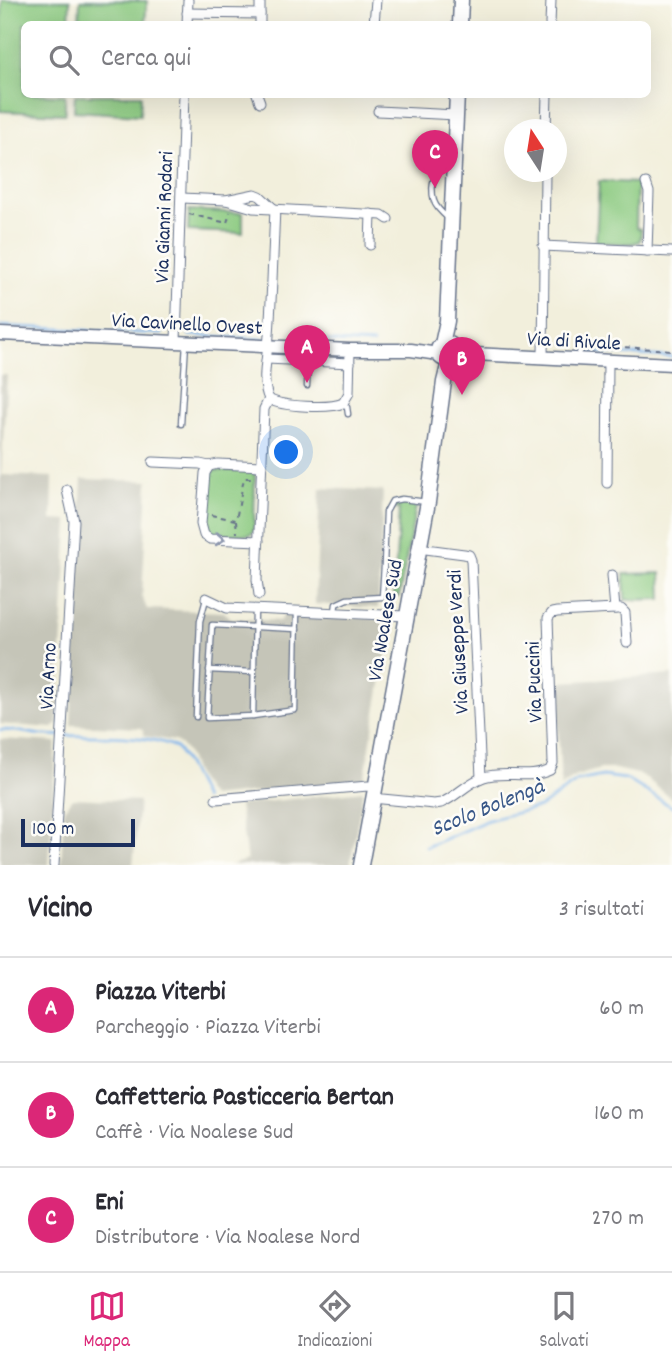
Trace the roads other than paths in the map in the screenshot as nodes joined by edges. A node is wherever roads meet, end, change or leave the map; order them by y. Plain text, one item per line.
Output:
1 (188, 0) edge
2 (260, 0) edge
3 (376, 0) edge
4 (461, 0) edge
5 (551, 0) edge
6 (187, 13) junction
7 (260, 14) junction
8 (187, 21) edge
9 (260, 21) edge
10 (374, 21) edge
11 (460, 21) edge
12 (550, 21) edge
13 (184, 98) edge
14 (457, 98) edge
15 (547, 98) edge
16 (378, 111) dead end
17 (456, 115) junction
18 (546, 119) edge
19 (545, 182) edge
20 (646, 183) dead end
21 (182, 198) junction
22 (275, 209) junction
23 (371, 214) junction
24 (388, 219) dead end
25 (369, 245) dead end
26 (543, 246) junction
27 (646, 251) junction
28 (672, 252) edge
29 (0, 334) edge
30 (181, 342) junction
31 (446, 351) junction
32 (267, 352) junction
33 (350, 357) junction
34 (543, 357) junction
35 (307, 361) junction
36 (608, 361) junction
37 (672, 364) edge
38 (307, 386) dead end
39 (269, 400) junction
40 (343, 403) junction
41 (348, 414) dead end
42 (181, 424) dead end
43 (153, 462) dead end
44 (209, 466) junction
45 (262, 466) junction
46 (607, 483) dead end
47 (67, 490) dead end
48 (428, 502) junction
49 (259, 541) junction
50 (418, 548) junction
51 (612, 575) dead end
52 (259, 595) dead end
53 (206, 598) joint
54 (615, 609) junction
55 (255, 610) junction
56 (297, 611) junction
57 (335, 613) junction
58 (406, 616) junction
59 (254, 628) junction
60 (297, 629) junction
61 (627, 643) dead end
62 (209, 670) junction
63 (253, 672) junction
64 (253, 716) junction
65 (196, 717) dead end
66 (481, 778) junction
67 (374, 792) junction
68 (216, 799) dead end
69 (54, 865) edge
70 (360, 865) edge

1 - 6 street
2 - 7 street
3 - 10 street
4 - 11 main road
5 - 12 street
6 - 7 street
6 - 8 street
7 - 9 street
13 - 21 street, Via Gianni Rodari
14 - 17 main road
15 - 18 street
16 - 17 street
17 - 31 main road
19 - 26 street
20 - 27 street
21 - 22 street
21 - 30 street, Via Gianni Rodari
22 - 23 street
22 - 32 street
23 - 24 street
23 - 25 street
26 - 27 street
26 - 34 street
27 - 28 street
29 - 30 street, Via Cavinello Ovest
30 - 32 street, Via Cavinello Ovest
30 - 42 lane
31 - 33 street, Via Cavinello Ovest
31 - 34 street, Via di Rivale
31 - 48 main road, Via Noalese Sud
32 - 33 street, Via Cavinello Ovest
32 - 35 street
32 - 39 street
33 - 35 street
33 - 40 street
34 - 36 street, Via di Rivale
35 - 38 lane
36 - 37 street, Via di Rivale
36 - 46 street
39 - 40 street
39 - 45 street
40 - 41 lane
43 - 44 street
44 - 45 street
44 -> 49 street
45 - 49 street
47 - 69 street, Via Arno
48 - 50 main road, Via Noalese Sud
48 - 57 lane
49 - 52 street
50 - 58 main road, Via Noalese Sud
50 - 66 street, Via Giuseppe Verdi
51 - 54 street
53 - 55 street
53 - 65 lane
54 - 61 street
54 - 66 street, Via Puccini
55 - 56 street
55 - 59 lane
56 - 57 street
56 - 60 lane
57 - 58 street
58 - 67 main road, Via Noalese Sud
59 - 60 lane
59 - 62 lane
59 - 63 lane
60 - 64 lane
62 - 63 lane
62 - 64 lane
63 - 64 lane
66 - 67 street
67 - 68 street
67 - 70 main road, Via Noalese Sud

